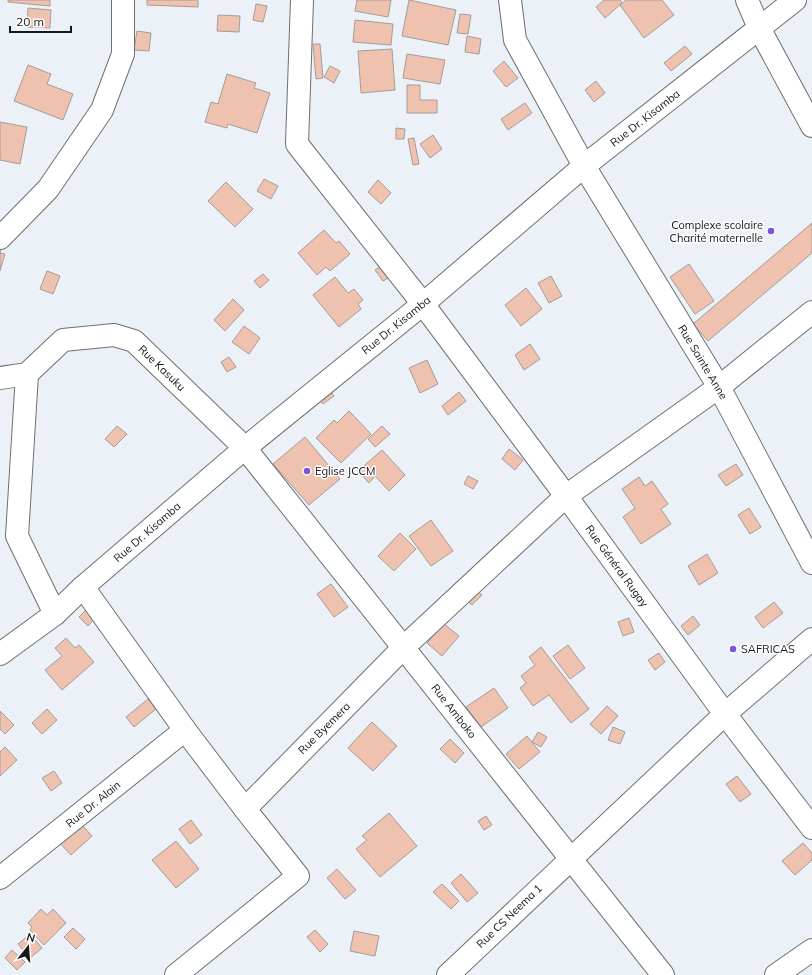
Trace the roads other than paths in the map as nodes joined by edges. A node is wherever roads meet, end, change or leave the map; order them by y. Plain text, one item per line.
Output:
1 (123, 0) edge
2 (302, 0) edge
3 (510, 0) edge
4 (747, 0) edge
5 (795, 0) edge
6 (759, 28) junction
7 (812, 126) edge
8 (584, 166) junction
9 (0, 238) edge
10 (423, 304) junction
11 (812, 312) edge
12 (27, 374) junction
13 (0, 378) edge
14 (719, 387) junction
15 (245, 448) junction
16 (566, 496) junction
17 (812, 563) edge
18 (83, 587) junction
19 (55, 614) junction
20 (812, 639) edge
21 (404, 647) junction
22 (0, 654) edge
23 (725, 714) junction
24 (185, 730) junction
25 (245, 809) junction
26 (812, 828) edge
27 (571, 858) junction
28 (0, 878) edge
29 (812, 950) edge
30 (176, 975) edge
31 (448, 975) edge
32 (663, 975) edge
33 (776, 975) edge

1 - 9 street
2 - 10 street, Rue Général Rugay
3 - 8 street, Rue Sainte Anne
4 - 6 street
5 - 6 street, Rue Dr. Kisamba
6 - 7 street
6 - 8 street, Rue Dr. Kisamba
8 - 10 street, Rue Dr. Kisamba
8 - 14 street, Rue Sainte Anne
10 - 15 street, Rue Dr. Kisamba
10 - 16 street, Rue Général Rugay
11 - 14 street, Rue Byemera
12 - 13 street
12 - 15 street, Rue Kasuku
12 - 19 street
14 - 16 street, Rue Byemera
14 - 17 street, Rue Sainte Anne
15 - 18 street, Rue Dr. Kisamba
15 - 21 street, Rue Amboko
16 - 21 street, Rue Byemera
16 - 23 street, Rue Général Rugay
18 - 19 street, Rue Dr. Kisamba
18 - 24 street
19 - 22 street, Rue Dr. Kisamba
20 - 23 street, Rue CS Neema 1
21 - 25 street, Rue Byemera
21 - 27 street, Rue Amboko
23 - 26 street, Rue Général Rugay
23 - 27 street, Rue CS Neema 1
24 - 25 street
24 - 28 street, Rue Dr. Alain
25 - 30 street
27 - 31 street, Rue CS Neema 1
27 - 32 street, Rue Amboko
29 - 33 street

